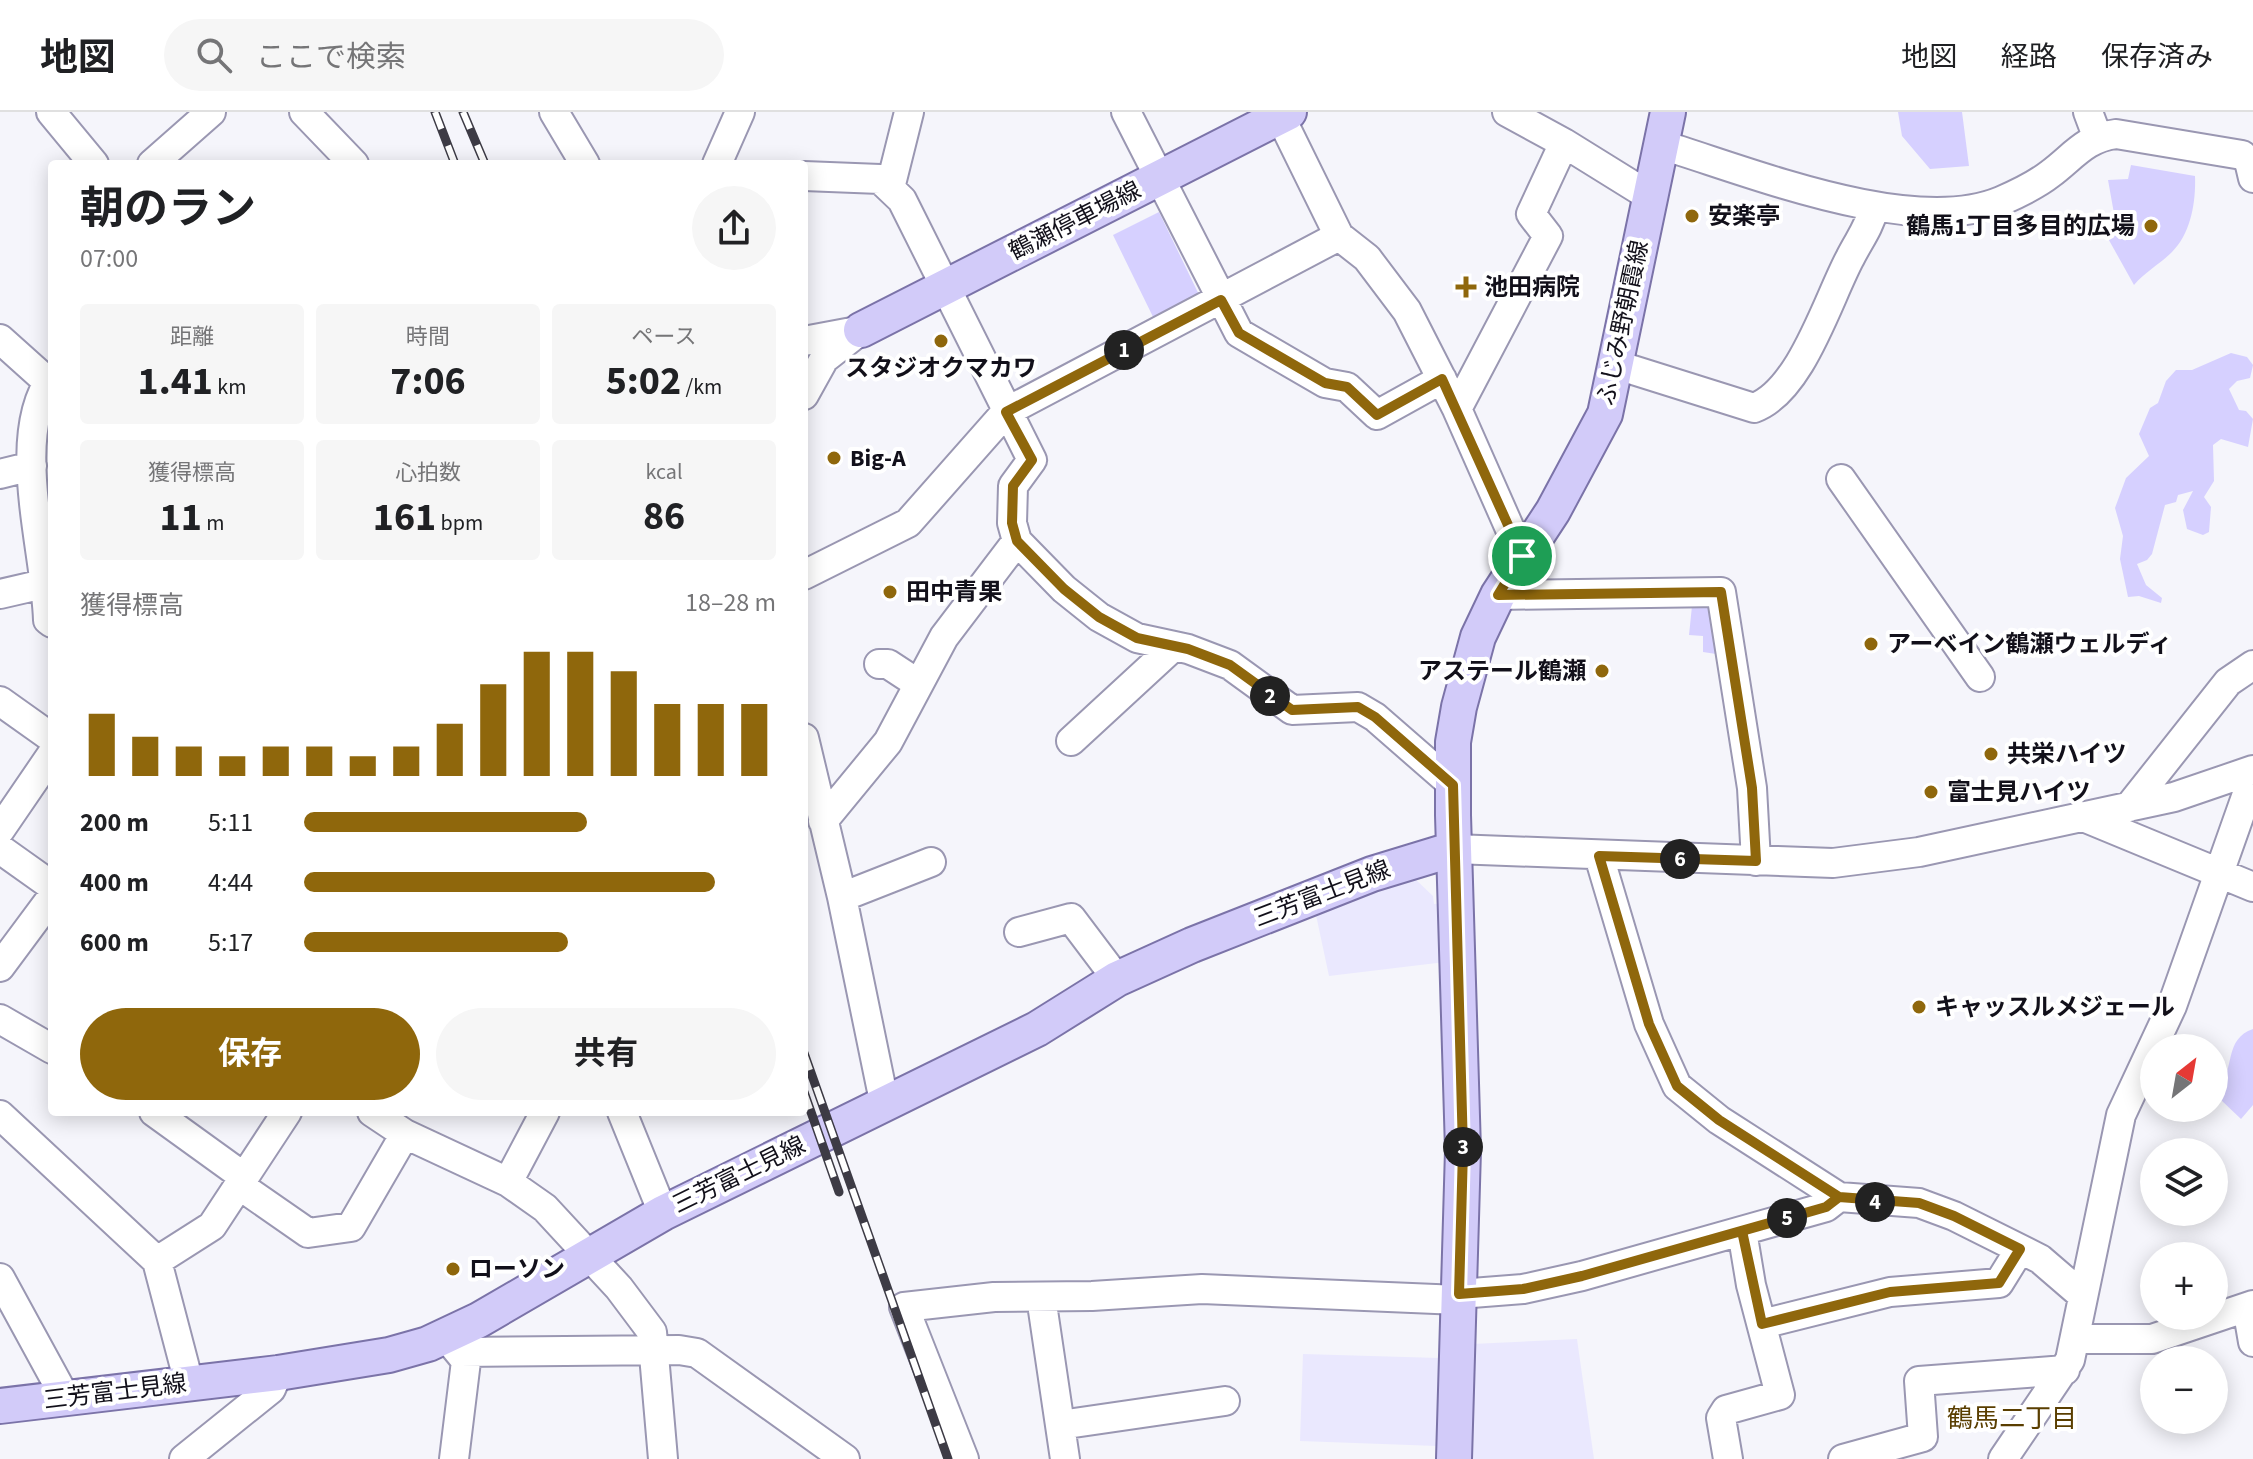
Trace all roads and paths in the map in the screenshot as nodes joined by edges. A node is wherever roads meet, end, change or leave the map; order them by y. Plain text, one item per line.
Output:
1 (51, 112) edge
2 (211, 112) edge
3 (304, 112) edge
4 (554, 112) edge
5 (740, 112) edge
6 (909, 112) edge
7 (1126, 112) edge
8 (1507, 112) edge
9 (1282, 114) edge
10 (2093, 124) edge
11 (1665, 128) edge
12 (1564, 143) junction
13 (91, 160) edge
14 (157, 160) edge
15 (350, 160) edge
16 (583, 160) edge
17 (719, 160) edge
18 (808, 176) edge
19 (1159, 178) junction
20 (2253, 178) edge
21 (890, 188) junction
22 (1651, 197) junction
23 (1874, 208) junction
24 (1339, 236) junction
25 (945, 286) junction
26 (1221, 300) junction
27 (861, 330) junction
28 (0, 339) edge
29 (808, 340) edge
30 (1617, 365) junction
31 (48, 378) edge
32 (1442, 379) junction
33 (48, 385) edge
34 (808, 388) edge
35 (1457, 409) junction
36 (1006, 412) junction
37 (32, 466) junction
38 (0, 474) edge
39 (1841, 479) dead end
40 (1017, 541) junction
41 (1522, 556) junction
42 (808, 573) edge
43 (48, 576) edge
44 (48, 583) edge
45 (0, 594) edge
46 (1498, 595) junction
47 (1173, 647) junction
48 (879, 664) dead end
49 (2253, 665) edge
50 (1980, 677) dead end
51 (917, 683) junction
52 (0, 701) edge
53 (48, 735) edge
54 (1071, 741) dead end
55 (808, 755) edge
56 (48, 760) edge
57 (2253, 770) edge
58 (2253, 777) edge
59 (1453, 785) junction
60 (2129, 807) junction
61 (2081, 816) junction
62 (823, 821) junction
63 (0, 830) edge
64 (0, 849) edge
65 (1454, 849) junction
66 (1599, 856) junction
67 (1756, 861) junction
68 (931, 862) dead end
69 (2216, 875) junction
70 (48, 883) edge
71 (2253, 887) edge
72 (842, 897) junction
73 (48, 902) edge
74 (1019, 932) dead end
75 (0, 967) edge
76 (1117, 979) junction
77 (0, 1019) edge
78 (48, 1047) edge
79 (885, 1106) junction
80 (0, 1115) edge
81 (159, 1116) edge
82 (284, 1116) edge
83 (378, 1116) edge
84 (543, 1116) edge
85 (624, 1116) edge
86 (405, 1134) junction
87 (242, 1181) junction
88 (508, 1182) junction
89 (1839, 1197) junction
90 (663, 1213) junction
91 (1742, 1231) junction
92 (2020, 1249) junction
93 (588, 1255) junction
94 (157, 1261) junction
95 (0, 1278) edge
96 (2083, 1296) junction
97 (1041, 1297) junction
98 (1459, 1297) junction
99 (2250, 1306) edge
100 (1762, 1324) junction
101 (2076, 1339) junction
102 (2253, 1342) edge
103 (454, 1344) junction
104 (656, 1350) junction
105 (2065, 1370) junction
106 (278, 1373) junction
107 (189, 1383) junction
108 (66, 1399) junction
109 (1225, 1401) dead end
110 (0, 1406) edge
111 (1060, 1425) junction
112 (184, 1459) edge
113 (454, 1459) edge
114 (663, 1459) edge
115 (845, 1459) edge
116 (964, 1459) edge
117 (1065, 1459) edge
118 (1454, 1459) edge
119 (1728, 1459) edge
120 (1843, 1459) edge
121 (2003, 1459) edge

1 - 13 street
2 - 14 street
3 - 15 street
4 - 16 street
5 - 17 street
6 - 21 street
7 - 19 street
8 - 12 street
9 - 19 main road, 鶴瀬停車場線
9 - 24 street
10 - 20 street
10 - 23 street
11 - 22 main road, ふじみ野朝霞線
11 - 23 street
12 - 22 street
12 - 35 street
18 - 21 street
19 - 25 main road, 鶴瀬停車場線
19 - 26 street
21 - 25 street
22 - 30 main road, ふじみ野朝霞線
23 - 30 street
24 - 26 street
24 - 32 street
25 - 27 main road, 鶴瀬停車場線
25 - 36 street
26 - 32 street
26 - 36 street
27 - 29 street
27 - 34 street
28 - 31 street
30 - 41 main road, ふじみ野朝霞線
32 - 35 street
33 - 37 street
35 - 41 street
36 - 40 street
36 - 42 street
37 - 38 street
37 - 43 street
39 - 50 street
40 - 47 street
40 - 51 street
41 - 46 main road, ふじみ野朝霞線
44 - 45 street
46 - 59 main road, ふじみ野朝霞線
46 - 67 street
47 - 54 street
47 - 59 street
48 - 51 street
49 - 60 street
51 - 62 street
52 - 53 street
55 - 62 street
56 - 63 street
57 - 60 street
58 - 69 street
59 - 65 main road, ふじみ野朝霞線
60 - 61 street
61 - 67 street
61 - 69 street
62 - 72 street
64 - 70 street
65 - 66 street
65 - 76 main road, 三芳富士見線
65 - 98 main road, ふじみ野朝霞線
66 - 67 street
66 - 89 street
68 - 72 street
69 - 71 street
69 - 96 street
72 - 79 street
73 - 75 street
74 - 76 street
76 - 79 main road, 三芳富士見線
77 - 78 street
79 - 90 main road, 三芳富士見線
80 - 94 street
81 - 87 street
82 - 87 street
83 - 86 street
84 - 88 street
85 - 90 street
86 - 87 street
86 - 88 street
87 - 94 street
88 - 93 street
89 - 91 street
89 - 92 street
90 - 93 main road, 三芳富士見線
91 - 98 street
91 - 100 street
92 - 96 street
92 - 100 street
93 - 103 main road, 三芳富士見線
93 - 104 street
94 - 107 street
95 - 108 street
96 - 101 street
97 - 98 street
97 - 111 street
97 - 116 street
98 - 118 main road, ふじみ野朝霞線
99 - 101 street
99 - 102 street
100 - 119 street
101 - 105 street
103 - 104 street
103 - 106 main road, 三芳富士見線
103 - 113 street
104 - 114 street
104 - 115 street
105 - 120 street
105 - 121 street
106 - 107 main road, 三芳富士見線
106 - 112 street
107 - 108 main road, 三芳富士見線
108 - 110 main road, 三芳富士見線
109 - 111 street
111 - 117 street

